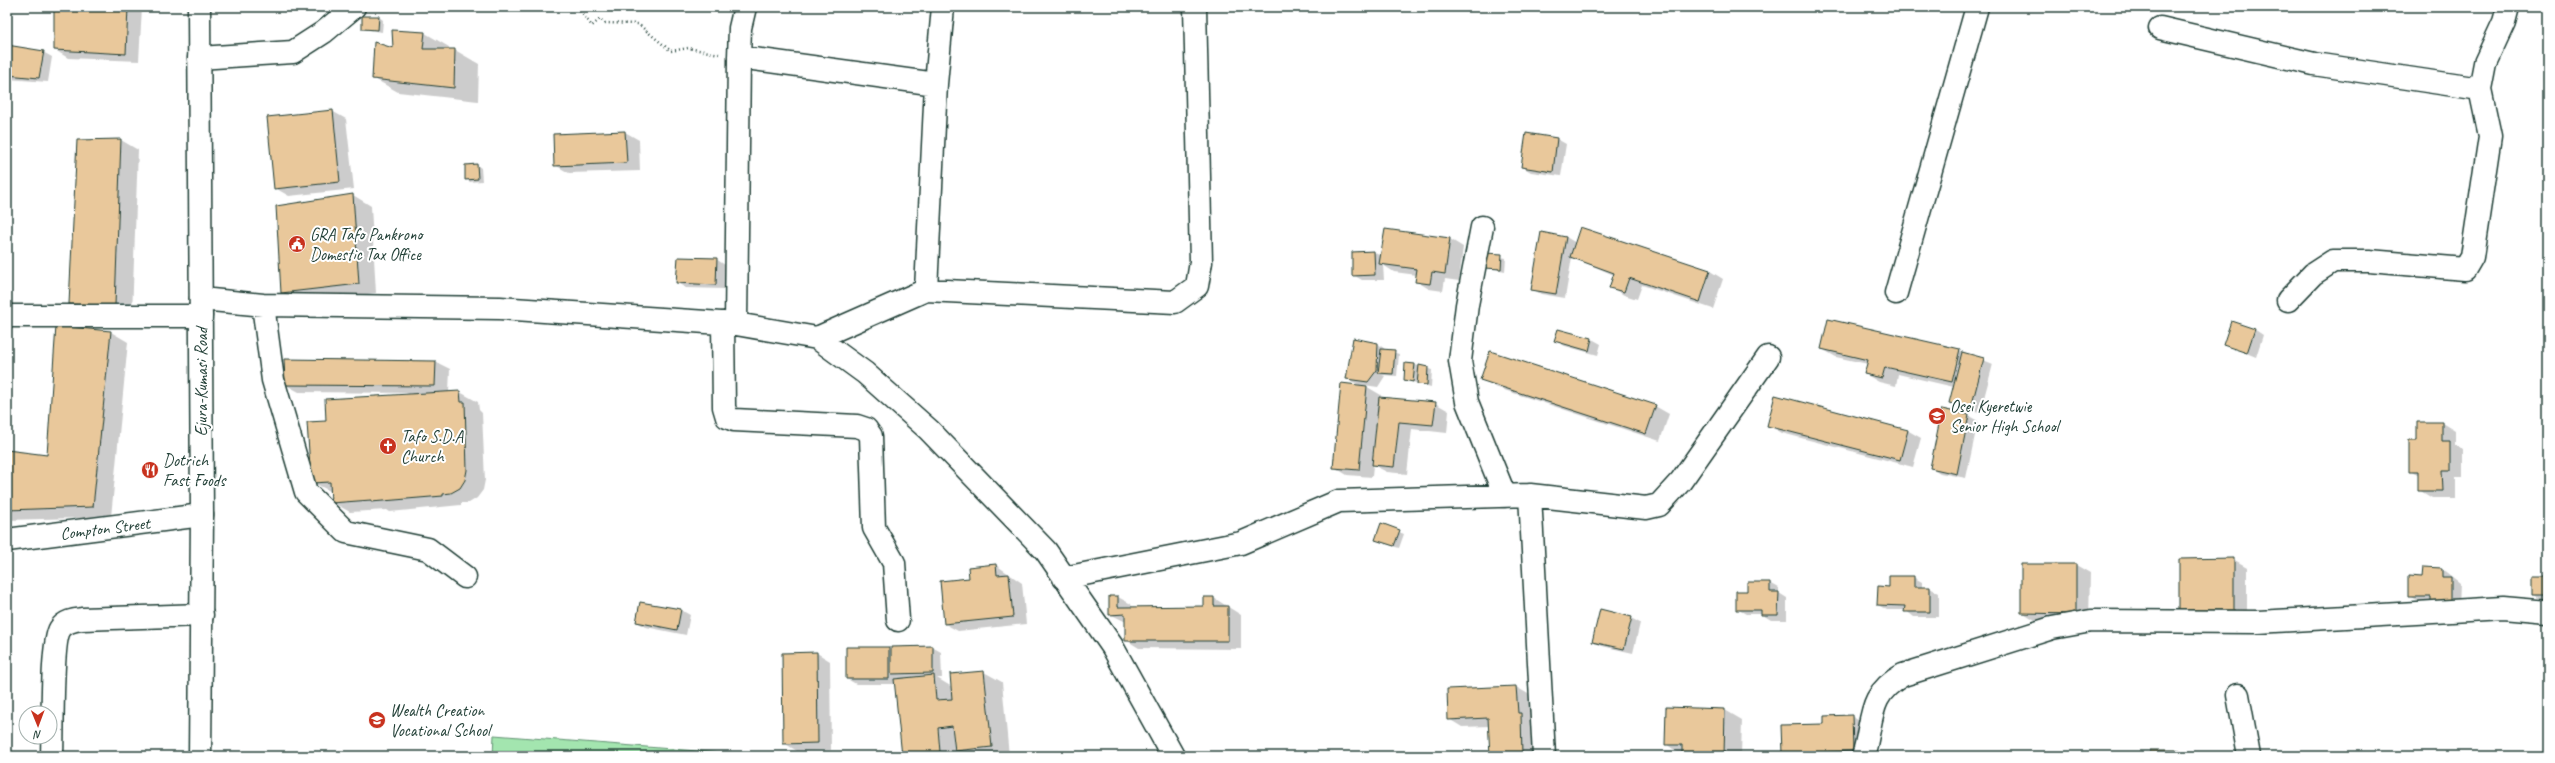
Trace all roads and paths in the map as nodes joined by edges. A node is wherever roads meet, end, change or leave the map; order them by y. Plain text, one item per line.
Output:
1 (198, 7) edge
2 (354, 7) edge
3 (745, 7) edge
4 (943, 7) edge
5 (1195, 7) edge
6 (1977, 7) edge
7 (2508, 7) edge
8 (580, 11) dead end
9 (2160, 28) dead end
10 (731, 56) junction
11 (199, 58) junction
12 (936, 84) junction
13 (2480, 89) junction
14 (1482, 227) dead end
15 (926, 290) junction
16 (1896, 293) dead end
17 (2288, 300) dead end
18 (263, 305) junction
19 (201, 308) junction
20 (7, 316) edge
21 (730, 324) junction
22 (817, 338) junction
23 (1768, 357) dead end
24 (1530, 495) junction
25 (1505, 496) junction
26 (202, 515) junction
27 (7, 540) edge
28 (465, 577) dead end
29 (1064, 578) junction
30 (2548, 612) edge
31 (202, 615) junction
32 (898, 620) dead end
33 (2238, 695) dead end
34 (52, 756) edge
35 (200, 756) edge
36 (1173, 756) edge
37 (1544, 756) edge
38 (1863, 756) edge
39 (2249, 756) edge

1 - 11 street, Ejura-Kumasi Road
2 - 11 street
3 - 10 street
4 - 12 street
5 - 15 street
6 - 16 street
7 - 13 street
8 - 10 path
9 - 13 street
10 - 12 street
10 - 21 street
11 - 19 street, Ejura-Kumasi Road
12 - 15 street
13 - 17 street
14 - 25 street
15 - 22 street
18 - 19 street
18 - 21 street
18 - 28 street
19 - 20 street
19 - 26 street, Ejura-Kumasi Road
21 - 22 street
21 - 32 street
22 - 29 street
23 - 24 street
24 - 25 street
24 - 37 street
25 - 29 street
26 - 27 street, Compton Street
26 - 31 street, Ejura-Kumasi Road
29 - 36 street
30 - 38 street
31 - 34 street
31 - 35 street, Ejura-Kumasi Road
33 - 39 street

